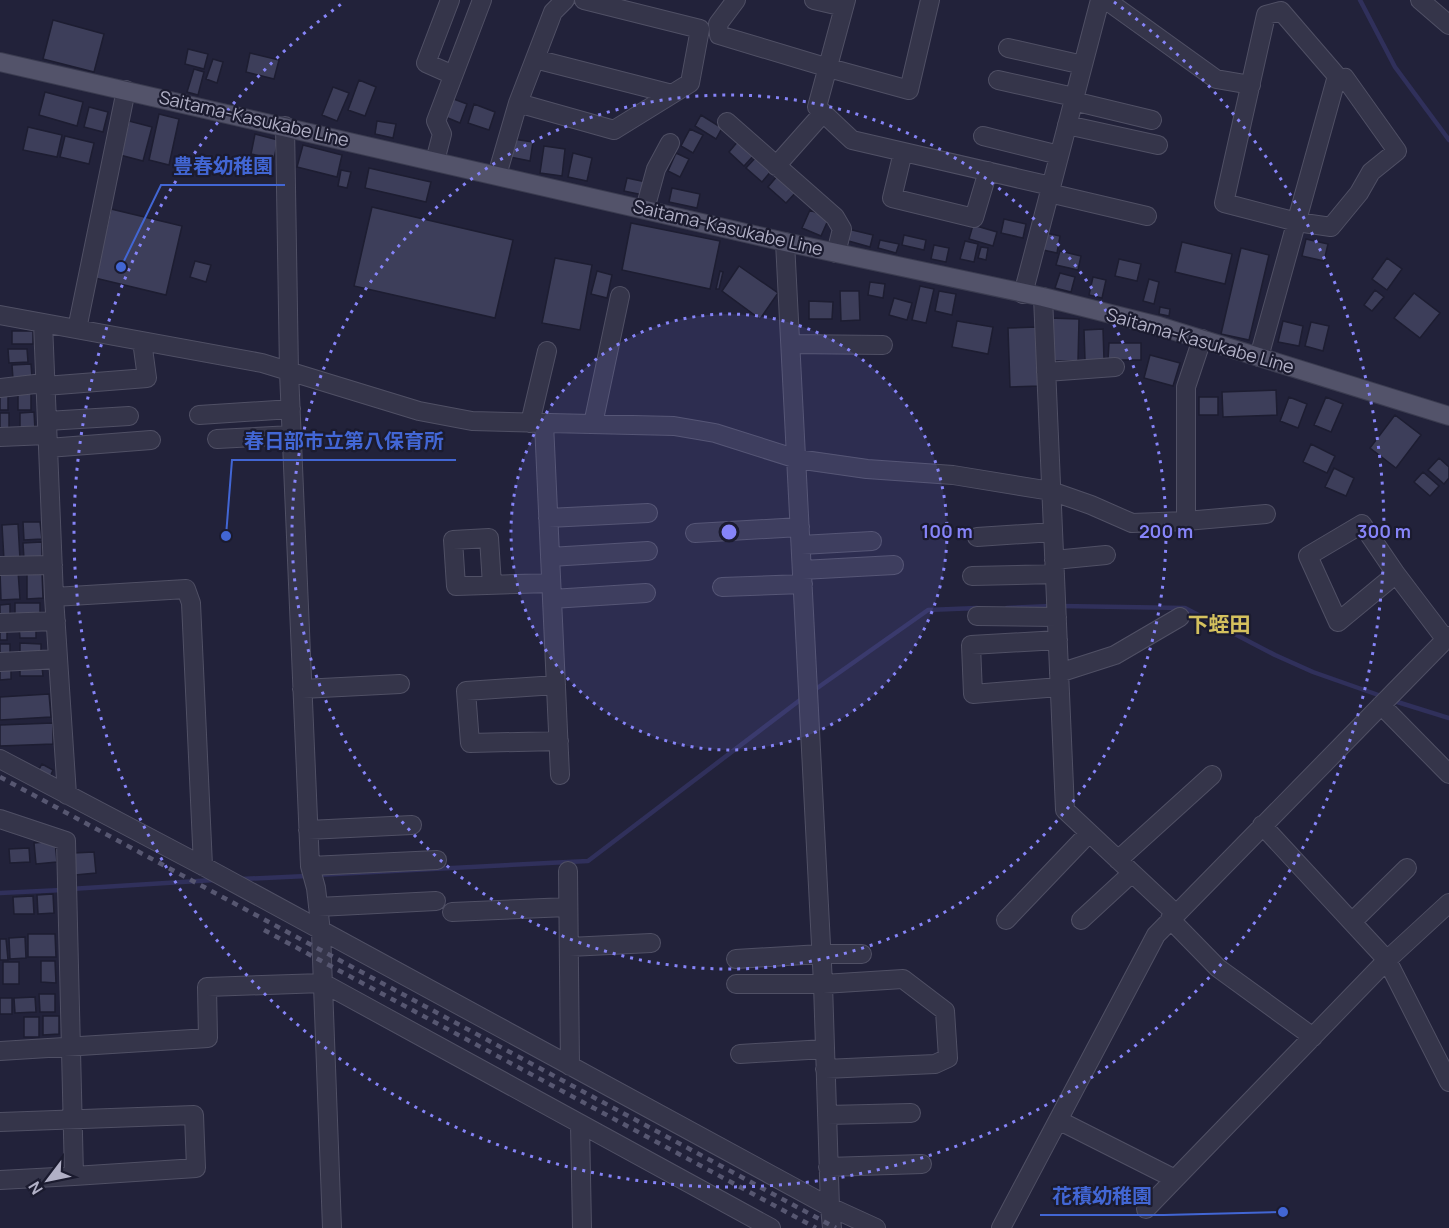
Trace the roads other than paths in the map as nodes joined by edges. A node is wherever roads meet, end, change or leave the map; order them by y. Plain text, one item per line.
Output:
1 (450, 0) edge
2 (482, 0) edge
3 (565, 0) edge
4 (584, 0) edge
5 (736, 0) edge
6 (814, 0) edge
7 (930, 0) edge
8 (1100, 0) edge
9 (1106, 0) edge
10 (1420, 0) edge
11 (845, 3) edge
12 (1443, 12) edge
13 (1008, 48) dead end
14 (535, 59) junction
15 (0, 62) edge
16 (1083, 65) junction
17 (829, 68) junction
18 (453, 75) junction
19 (998, 80) dead end
20 (1336, 81) junction
21 (1251, 85) junction
22 (126, 90) junction
23 (672, 94) junction
24 (1074, 99) junction
25 (518, 103) junction
26 (823, 113) junction
27 (1152, 120) dead end
28 (727, 122) dead end
29 (1067, 125) junction
30 (285, 126) junction
31 (983, 136) dead end
32 (670, 143) dead end
33 (1158, 145) dead end
34 (903, 152) junction
35 (1059, 155) junction
36 (435, 161) junction
37 (776, 166) junction
38 (988, 171) junction
39 (498, 175) junction
40 (1050, 190) junction
41 (645, 209) junction
42 (1147, 216) dead end
43 (1297, 222) junction
44 (785, 242) junction
45 (836, 253) junction
46 (1023, 294) junction
47 (620, 296) dead end
48 (1043, 297) junction
49 (0, 315) edge
50 (43, 323) junction
51 (77, 329) junction
52 (1202, 339) junction
53 (142, 341) junction
54 (790, 344) junction
55 (883, 345) dead end
56 (547, 351) dead end
57 (1259, 357) junction
58 (1115, 367) dead end
59 (290, 372) junction
60 (1046, 372) junction
61 (45, 386) junction
62 (0, 388) edge
63 (291, 409) junction
64 (199, 415) dead end
65 (129, 416) dead end
66 (1449, 416) edge
67 (537, 423) junction
68 (593, 424) junction
69 (47, 435) junction
70 (292, 435) junction
71 (0, 437) edge
72 (217, 439) dead end
73 (151, 440) dead end
74 (797, 459) junction
75 (1051, 491) junction
76 (648, 513) dead end
77 (1266, 514) dead end
78 (548, 518) junction
79 (1186, 521) junction
80 (695, 532) dead end
81 (1053, 532) junction
82 (801, 536) junction
83 (976, 537) dead end
84 (872, 541) dead end
85 (648, 551) dead end
86 (1106, 555) dead end
87 (550, 557) junction
88 (894, 564) dead end
89 (53, 565) junction
90 (0, 566) edge
91 (1054, 567) junction
92 (1396, 574) junction
93 (972, 576) dead end
94 (803, 577) junction
95 (492, 585) dead end
96 (722, 587) dead end
97 (552, 591) junction
98 (646, 592) dead end
99 (54, 597) junction
100 (977, 616) dead end
101 (1056, 617) junction
102 (1180, 617) dead end
103 (56, 621) junction
104 (0, 622) edge
105 (1448, 638) edge
106 (1058, 640) junction
107 (58, 659) junction
108 (0, 662) edge
109 (1059, 680) junction
110 (400, 684) dead end
111 (556, 685) junction
112 (302, 689) junction
113 (1381, 705) junction
114 (559, 741) junction
115 (0, 759) edge
116 (1449, 774) edge
117 (1212, 775) dead end
118 (560, 776) dead end
119 (67, 795) junction
120 (0, 819) edge
121 (412, 825) dead end
122 (1262, 825) junction
123 (308, 830) junction
124 (1089, 833) junction
125 (437, 860) dead end
126 (1118, 860) junction
127 (203, 866) junction
128 (310, 866) junction
129 (1407, 868) dead end
130 (568, 871) dead end
131 (1132, 873) junction
132 (436, 901) dead end
133 (1449, 903) edge
134 (318, 907) junction
135 (568, 907) junction
136 (452, 912) dead end
137 (1173, 916) junction
138 (1006, 920) dead end
139 (1081, 920) dead end
140 (1352, 922) junction
141 (321, 932) junction
142 (651, 943) dead end
143 (568, 947) junction
144 (821, 954) junction
145 (862, 954) dead end
146 (736, 959) dead end
147 (1387, 960) junction
148 (323, 983) junction
149 (736, 984) dead end
150 (823, 984) junction
151 (1313, 1037) junction
152 (70, 1047) junction
153 (825, 1049) junction
154 (0, 1051) edge
155 (740, 1054) dead end
156 (570, 1066) junction
157 (825, 1069) junction
158 (1449, 1082) edge
159 (911, 1113) dead end
160 (827, 1115) junction
161 (73, 1118) junction
162 (1058, 1120) junction
163 (0, 1122) edge
164 (580, 1124) junction
165 (922, 1164) dead end
166 (828, 1167) junction
167 (74, 1176) junction
168 (1175, 1179) junction
169 (0, 1180) edge
170 (830, 1207) junction
171 (1146, 1209) dead end
172 (332, 1228) edge
173 (582, 1228) edge
174 (771, 1228) edge
175 (832, 1228) edge
176 (876, 1228) edge
177 (1001, 1228) edge

1 - 18 street
2 - 18 street
3 - 14 street
4 - 23 street
5 - 17 street
6 - 11 street
7 - 17 street
8 - 16 street
9 - 21 street
10 - 12 street
11 - 17 street
13 - 16 street
14 - 23 street
14 - 25 street
15 - 22 main road, Saitama-Kasukabe Line
16 - 24 street
17 - 26 street
18 - 36 street
19 - 24 street
20 - 21 street
20 - 43 street
20 - 43 street
21 - 43 street
22 - 30 main road, Saitama-Kasukabe Line
22 - 51 street
23 - 25 street
24 - 27 street
24 - 29 street
25 - 39 street
26 - 34 street
26 - 37 street
28 - 37 street
29 - 33 street
29 - 35 street
30 - 36 main road, Saitama-Kasukabe Line
30 - 59 street
31 - 35 street
32 - 41 street
34 - 38 street
34 - 38 street
35 - 40 street
36 - 39 main road, Saitama-Kasukabe Line
37 - 45 street
38 - 40 street
39 - 41 main road, Saitama-Kasukabe Line
40 - 42 street
40 - 46 street
41 - 44 main road, Saitama-Kasukabe Line
43 - 57 street
44 - 45 main road, Saitama-Kasukabe Line
44 - 54 street
45 - 46 main road, Saitama-Kasukabe Line
46 - 48 main road, Saitama-Kasukabe Line
47 - 68 street
48 - 52 main road, Saitama-Kasukabe Line
48 - 60 street
49 - 50 street
50 - 51 street
50 - 61 street
51 - 53 street
52 - 57 main road, Saitama-Kasukabe Line
52 - 79 street
53 - 59 street
53 - 61 street
54 - 55 street
54 - 74 street
56 - 67 street
57 - 66 main road, Saitama-Kasukabe Line
58 - 60 street
59 - 63 street
59 - 67 street
60 - 75 street
61 - 62 street
61 - 69 street
63 - 64 street
63 - 70 street
65 - 69 street
67 - 68 street
67 - 78 street
68 - 74 street
69 - 71 street
69 - 73 street
69 - 89 street
70 - 72 street
70 - 112 street
74 - 75 street
74 - 82 street
75 - 79 street
75 - 81 street
76 - 78 street
77 - 79 street
78 - 87 street
80 - 82 street
81 - 83 street
81 - 91 street
82 - 84 street
82 - 94 street
85 - 87 street
86 - 91 street
87 - 97 street
88 - 94 street
89 - 90 street
89 - 99 street
91 - 93 street
91 - 101 street
92 - 92 street
92 - 105 street
94 - 96 street
94 - 144 street
95 - 97 street
97 - 98 street
97 - 111 street
99 - 103 street
99 - 127 street
100 - 101 street
101 - 106 street
102 - 109 street
103 - 104 street
103 - 107 street
105 - 113 street
106 - 109 street
106 - 109 street
107 - 108 street
107 - 119 street
109 - 124 street
110 - 112 street
111 - 114 street
111 - 114 street
112 - 123 street
113 - 116 street
113 - 122 street
114 - 118 street
115 - 119 street
117 - 126 street
119 - 127 street
120 - 152 street
121 - 123 street
122 - 137 street
122 - 140 street
123 - 128 street
124 - 126 street
124 - 138 street
125 - 128 street
126 - 131 street
127 - 141 street
128 - 134 street
129 - 140 street
130 - 135 street
131 - 137 street
131 - 139 street
132 - 134 street
133 - 147 street
134 - 141 street
135 - 136 street
135 - 143 street
137 - 151 street
137 - 162 street
140 - 147 street
141 - 148 street
141 - 156 street
142 - 143 street
143 - 156 street
144 - 145 street
144 - 146 street
144 - 150 street
147 - 151 street
147 - 158 street
148 - 152 street
148 - 164 street
148 - 172 street
149 - 150 street
150 - 153 street
150 - 157 street
151 - 168 street
152 - 154 street
152 - 161 street
153 - 155 street
153 - 157 street
156 - 170 street
157 - 160 street
159 - 160 street
160 - 166 street
161 - 163 street
161 - 167 street
161 - 167 street
162 - 168 street
162 - 177 street
164 - 173 street
164 - 174 street
165 - 166 street
166 - 170 street
167 - 169 street
168 - 171 street
170 - 175 street
170 - 176 street

